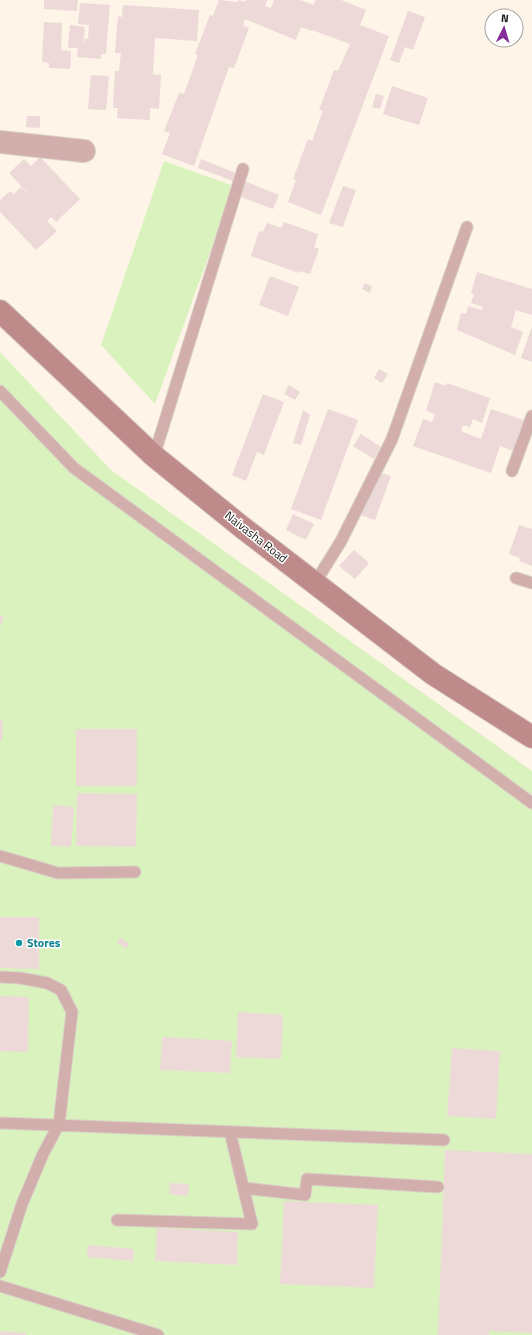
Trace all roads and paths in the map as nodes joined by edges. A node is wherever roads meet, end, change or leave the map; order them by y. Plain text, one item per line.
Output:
1 (0, 142) edge
2 (84, 151) dead end
3 (243, 169) dead end
4 (467, 227) dead end
5 (0, 311) edge
6 (0, 391) edge
7 (532, 416) edge
8 (154, 456) junction
9 (512, 471) dead end
10 (516, 578) dead end
11 (315, 583) junction
12 (532, 584) edge
13 (532, 737) edge
14 (532, 803) edge
15 (0, 856) edge
16 (135, 872) dead end
17 (0, 978) edge
18 (0, 1123) edge
19 (59, 1124) junction
20 (230, 1132) junction
21 (444, 1140) dead end
22 (438, 1187) dead end
23 (244, 1188) junction
24 (117, 1220) dead end
25 (0, 1272) edge
26 (0, 1286) edge
27 (158, 1335) edge

1 - 2 street
3 - 8 lane
4 - 11 lane
5 - 8 main road, Naivasha Road
6 - 14 lane
7 - 9 lane
8 - 11 main road, Naivasha Road
10 - 12 lane
11 - 13 main road, Naivasha Road
15 - 16 lane
17 - 19 lane
18 - 19 lane
19 - 20 lane
19 - 25 lane
20 - 21 lane
20 - 23 lane
22 - 23 lane
23 - 24 lane
26 - 27 lane

